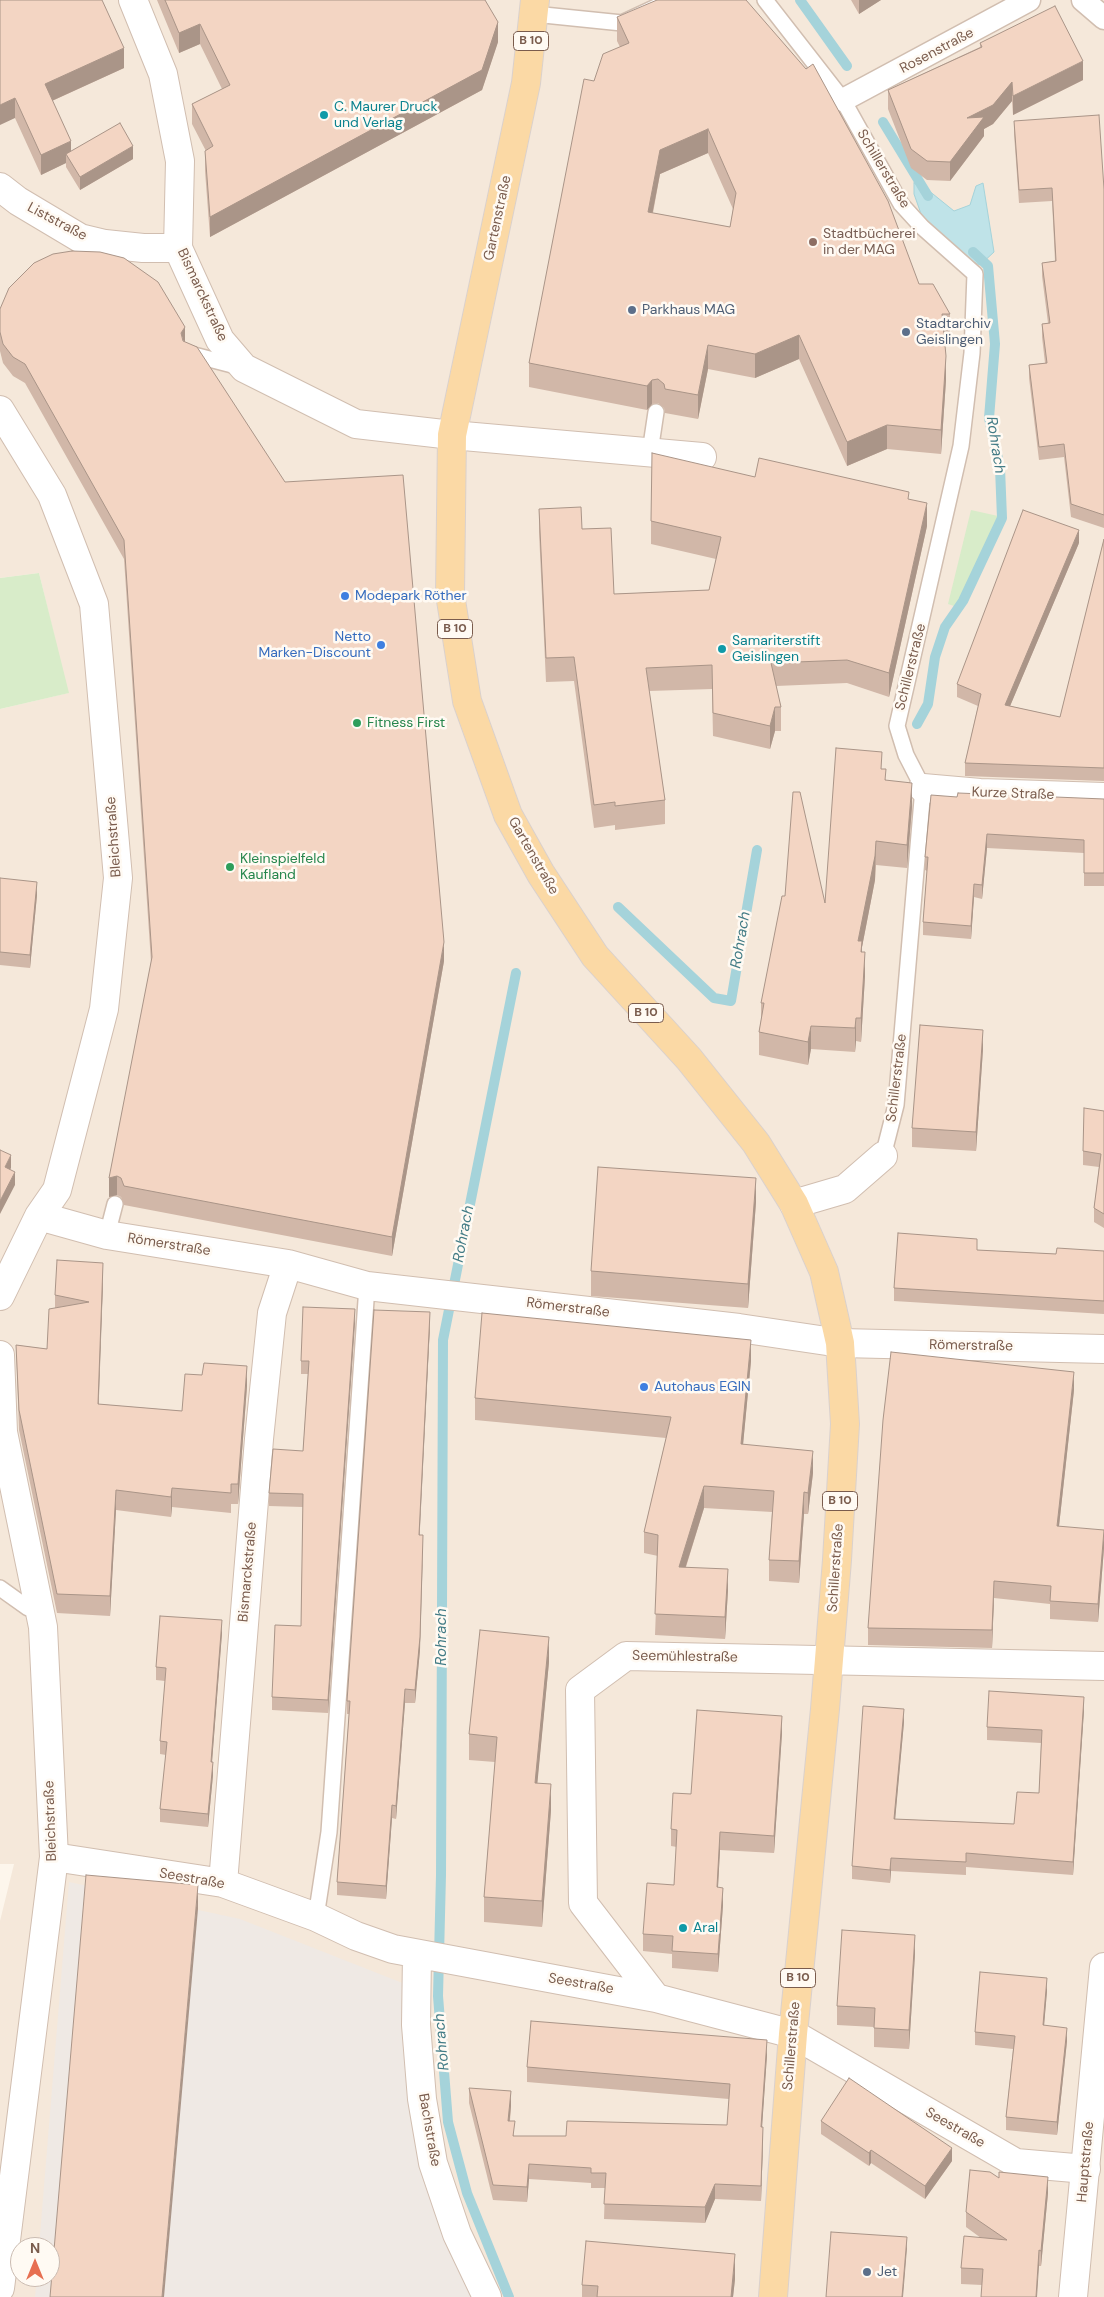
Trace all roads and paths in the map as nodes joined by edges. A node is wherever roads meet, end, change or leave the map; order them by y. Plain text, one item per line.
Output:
1 (132, 0) edge
2 (671, 0) edge
3 (765, 0) edge
4 (1029, 0) edge
5 (1083, 0) edge
6 (535, 7) edge
7 (1104, 18) edge
8 (843, 100) junction
9 (0, 187) edge
10 (178, 248) junction
11 (190, 354) edge
12 (244, 368) junction
13 (0, 410) edge
14 (656, 412) dead end
15 (452, 435) junction
16 (650, 452) junction
17 (702, 457) dead end
18 (923, 788) junction
19 (1104, 796) edge
20 (883, 1156) joint
21 (115, 1204) dead end
22 (794, 1204) junction
23 (39, 1216) junction
24 (107, 1235) junction
25 (288, 1264) junction
26 (367, 1286) junction
27 (0, 1296) edge
28 (840, 1343) junction
29 (1104, 1349) edge
30 (0, 1355) edge
31 (0, 1588) edge
32 (39, 1608) junction
33 (829, 1660) junction
34 (1104, 1666) edge
35 (54, 1857) junction
36 (223, 1883) junction
37 (316, 1917) junction
38 (422, 1955) junction
39 (1104, 1967) edge
40 (656, 1998) junction
41 (793, 2034) junction
42 (1086, 2169) junction
43 (0, 2288) edge
44 (487, 2297) edge
45 (773, 2297) edge
46 (1072, 2297) edge

1 - 10 street, Bismarckstraße
2 - 6 lane
3 - 8 lane, Schillerstraße
4 - 8 street, Rosenstraße
5 - 7 street
6 - 15 main road, Gartenstraße / B 10
8 - 18 lane, Schillerstraße
9 - 10 street, Liststraße
10 - 12 street, Bismarckstraße
11 - 12 lane
12 - 15 street, Bismarckstraße
13 - 23 street, Bleichstraße
14 - 16 lane
15 - 16 street
15 - 22 main road, Gartenstraße / B 10
16 - 17 street
18 - 19 street, Kurze Straße
18 - 20 lane, Schillerstraße
20 - 22 street, Schillerstraße
21 - 24 lane
22 - 28 main road, Schillerstraße / B 10
23 - 24 street, Römerstraße
23 - 27 street, Bleichstraße
24 - 25 street, Römerstraße
25 - 26 street, Römerstraße
25 - 36 street, Bismarckstraße
26 - 28 street, Römerstraße
26 - 37 lane
28 - 29 street, Römerstraße
28 - 33 main road, Schillerstraße / B 10
30 - 32 street, Bleichstraße
31 - 32 lane
32 - 35 street, Bleichstraße
33 - 34 street, Seemühlestraße
33 - 40 street, Seemühlestraße
33 - 41 main road, Schillerstraße / B 10
35 - 36 street, Seestraße
35 - 43 street, Bleichstraße
36 - 37 street, Seestraße
37 - 38 street, Seestraße
38 - 40 street, Seestraße
38 - 44 street, Bachstraße
39 - 42 street, Hauptstraße
40 - 41 street, Seestraße
41 - 42 street, Seestraße
41 - 45 main road, Schillerstraße / B 10
42 - 46 street, Hauptstraße

